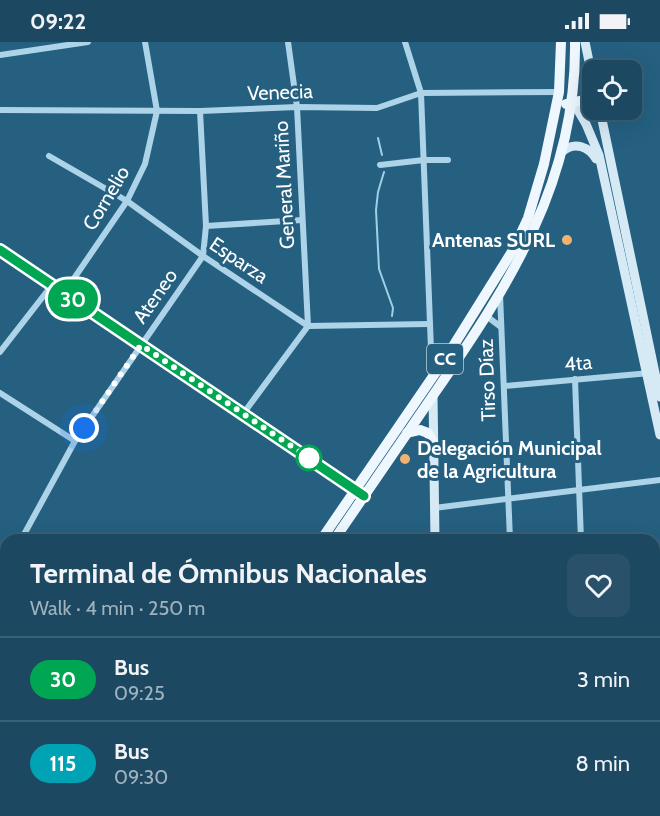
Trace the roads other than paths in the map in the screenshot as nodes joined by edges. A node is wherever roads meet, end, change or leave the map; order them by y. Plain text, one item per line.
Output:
1 (88, 42) edge
2 (145, 42) edge
3 (288, 42) edge
4 (405, 42) edge
5 (561, 42) edge
6 (576, 42) edge
7 (585, 42) edge
8 (0, 54) edge
9 (589, 60) edge
10 (559, 92) junction
11 (421, 93) junction
12 (582, 100) edge
13 (573, 102) junction
14 (297, 106) junction
15 (0, 110) edge
16 (157, 111) junction
17 (200, 111) junction
18 (556, 111) junction
19 (602, 120) edge
20 (563, 151) junction
21 (49, 156) dead end
22 (423, 160) junction
23 (448, 160) dead end
24 (544, 164) junction
25 (380, 165) dead end
26 (557, 169) junction
27 (603, 172) junction
28 (127, 201) junction
29 (302, 220) junction
30 (206, 226) junction
31 (526, 236) junction
32 (0, 250) edge
33 (203, 256) junction
34 (52, 285) junction
35 (64, 293) junction
36 (500, 294) junction
37 (482, 314) junction
38 (429, 324) junction
39 (308, 326) junction
40 (501, 327) junction
41 (141, 345) junction
42 (430, 347) junction
43 (0, 352) edge
44 (452, 359) junction
45 (651, 373) junction
46 (432, 378) junction
47 (575, 380) junction
48 (504, 386) junction
49 (0, 393) edge
50 (433, 395) junction
51 (660, 397) edge
52 (243, 414) junction
53 (402, 431) junction
54 (660, 435) edge
55 (75, 441) junction
56 (433, 442) junction
57 (660, 480) edge
58 (579, 490) junction
59 (360, 493) junction
60 (508, 499) junction
61 (434, 508) junction
62 (24, 534) edge
63 (326, 534) edge
64 (337, 534) edge
65 (435, 534) edge
66 (510, 534) edge
67 (581, 534) edge

1 - 8 street
2 - 16 street
3 - 14 street, General Mariño
4 - 11 street
5 - 10 main road, CC
5 - 13 main road
6 - 13 main road, CC
7 - 9 main road
10 - 11 street, Venecia
10 - 18 main road, CC
11 - 14 street, Venecia
11 - 22 street
12 - 13 main road
13 - 18 main road
13 - 20 main road, CC
13 - 27 main road
14 - 17 street, Venecia
14 - 29 street, General Mariño
15 - 16 street, Venecia
16 - 17 street, Venecia
16 - 28 street, Cornelio
17 - 30 street, Ateneo
18 - 24 main road, CC
19 - 45 main road
20 - 26 main road, CC
20 - 27 main road
21 - 28 street, Esparza
22 - 23 street
22 - 25 street
22 - 38 street
24 - 26 main road
24 - 31 main road, CC
26 - 31 main road, CC
27 - 45 main road
28 - 33 street, Esparza
28 - 35 street, Cornelio
29 - 30 street
29 - 39 street, General Mariño
30 - 33 street, Ateneo
31 - 36 main road, CC
31 - 37 main road, CC
32 - 34 main road
33 - 39 street, Esparza
33 - 41 street, Ateneo
34 - 35 main road
34 - 43 street
35 - 41 main road
36 - 37 main road, CC
36 - 40 street, Tirso Díaz
37 - 40 street, Tirso Díaz
37 - 44 main road, CC
38 - 39 street
38 - 42 street
39 - 52 street
40 - 48 street, Tirso Díaz
41 - 52 main road
41 - 55 street, Ateneo
42 - 44 street
42 - 46 street
44 - 46 main road, CC
44 - 50 main road, CC
45 - 47 street, 4ta
45 - 51 main road
45 - 54 main road
46 - 50 street
46 - 53 main road, CC
47 - 48 street, 4ta
47 - 58 street
48 - 60 street, Tirso Díaz
49 - 55 street
50 - 53 main road, CC
50 - 56 main road
52 - 59 main road
53 - 56 main road
53 - 59 main road, CC
55 - 62 street, Ateneo
56 - 61 main road
57 - 58 street
58 - 60 street
58 - 67 street
59 - 63 main road, CC
59 - 64 main road, CC
60 - 61 street
60 - 66 street, Tirso Díaz
61 - 65 main road

